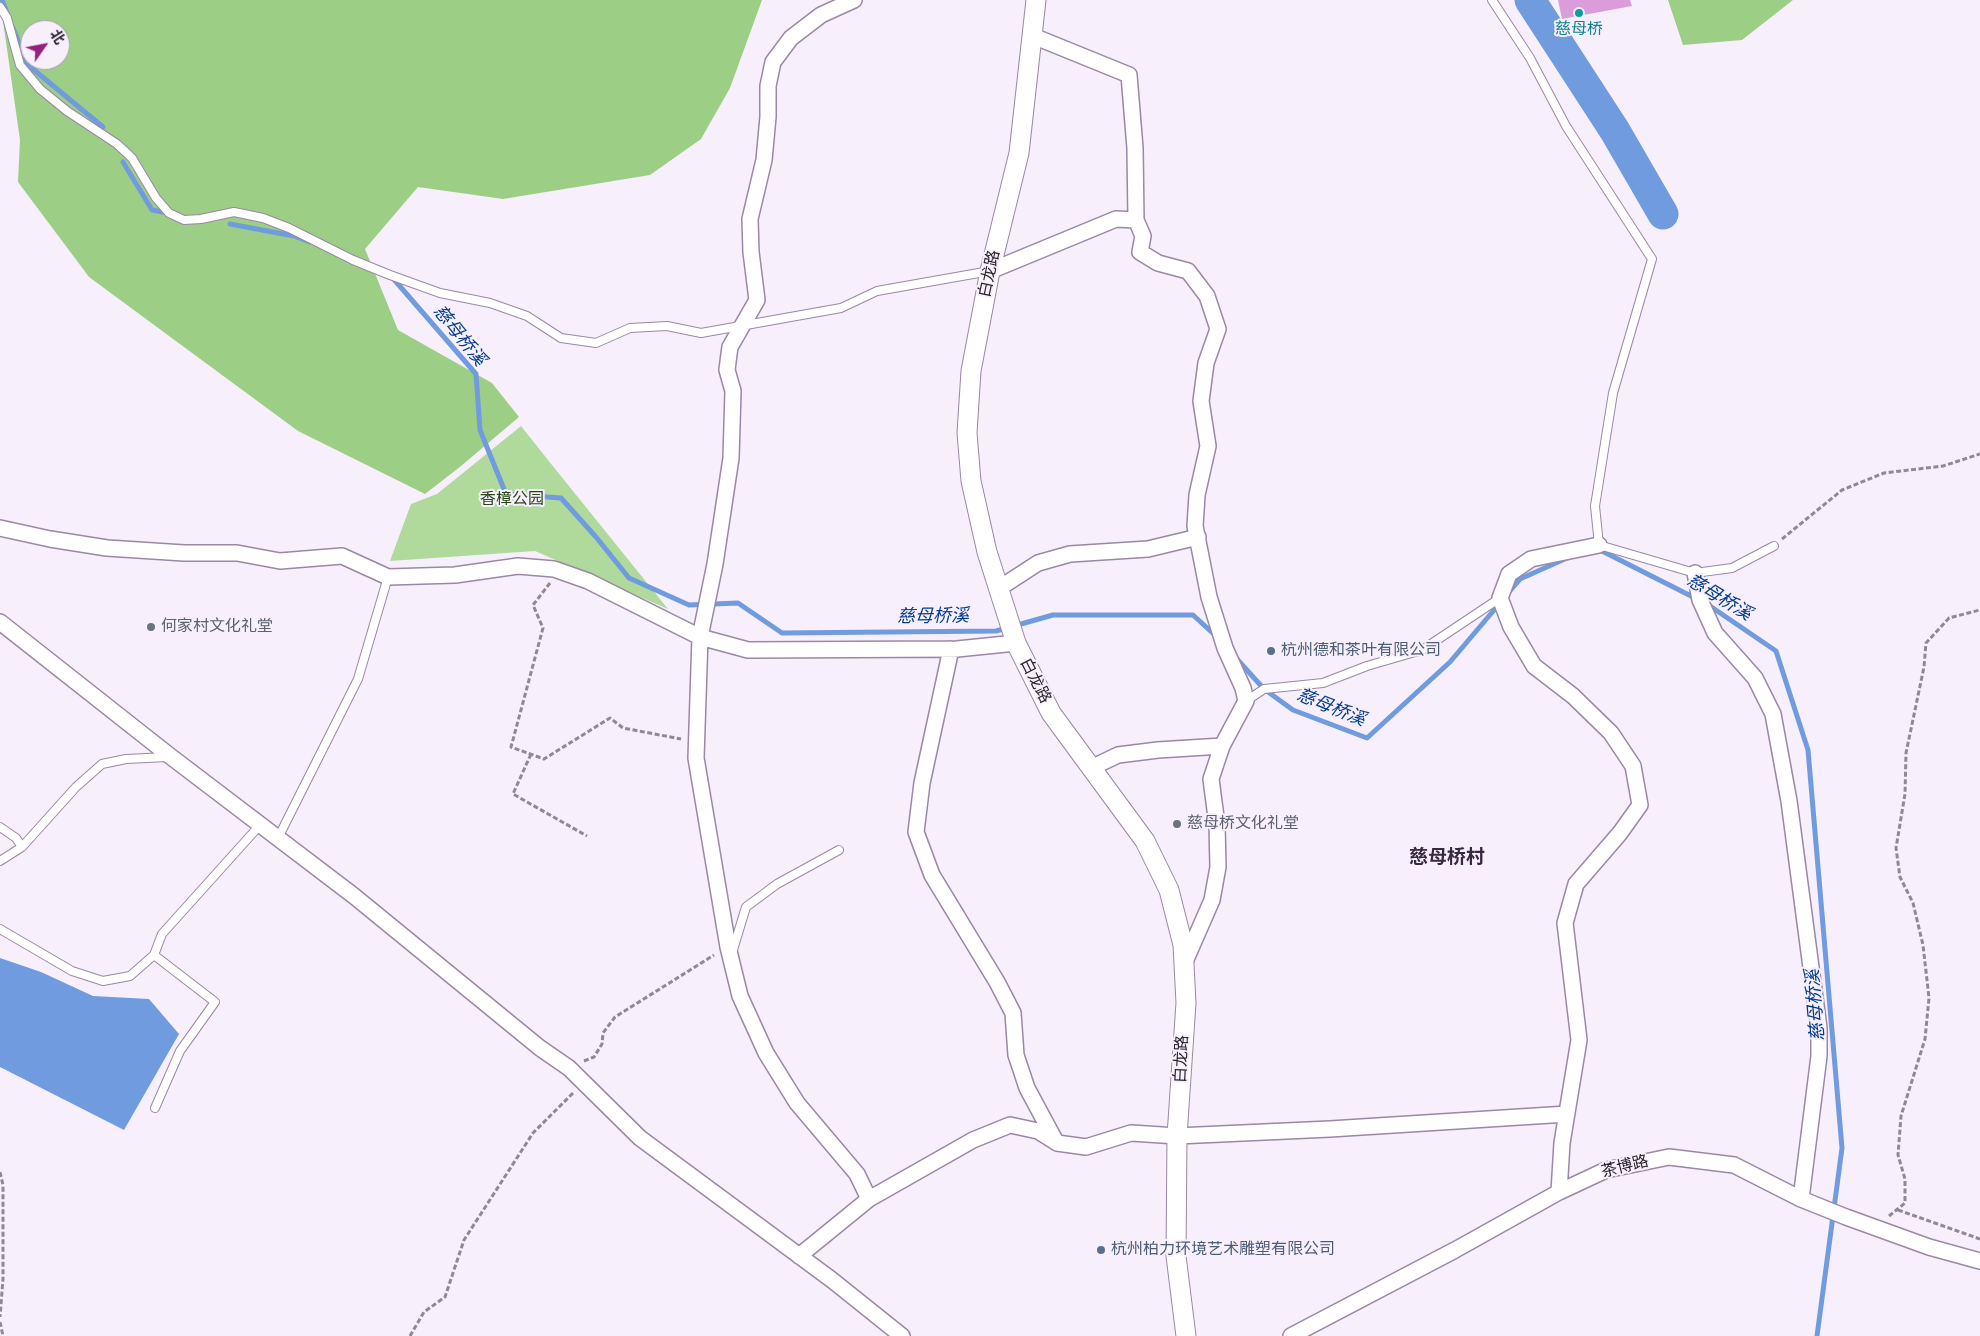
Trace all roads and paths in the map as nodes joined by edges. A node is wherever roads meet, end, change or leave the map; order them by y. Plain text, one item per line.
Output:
1 (854, 0) edge
2 (1036, 0) edge
3 (1492, 0) edge
4 (0, 7) edge
5 (1033, 36) junction
6 (1136, 220) junction
7 (990, 271) junction
8 (745, 324) junction
9 (1980, 454) edge
10 (0, 528) edge
11 (1198, 537) junction
12 (1599, 546) junction
13 (1774, 546) joint
14 (559, 570) junction
15 (1695, 573) junction
16 (388, 577) junction
17 (998, 589) junction
18 (1500, 598) junction
19 (1980, 610) edge
20 (0, 622) edge
21 (700, 637) junction
22 (1016, 643) junction
23 (951, 649) junction
24 (1246, 701) junction
25 (696, 741) junction
26 (1222, 746) junction
27 (531, 754) junction
28 (170, 756) junction
29 (1091, 768) junction
30 (260, 825) junction
31 (0, 827) edge
32 (587, 836) dead end
33 (278, 838) junction
34 (22, 847) junction
35 (839, 850) dead end
36 (0, 862) edge
37 (0, 929) edge
38 (729, 953) junction
39 (154, 955) junction
40 (1184, 965) junction
41 (568, 1068) junction
42 (583, 1083) junction
43 (155, 1108) dead end
44 (1567, 1114) junction
45 (1177, 1136) junction
46 (1056, 1143) junction
47 (0, 1172) edge
48 (1559, 1192) junction
49 (868, 1199) junction
50 (1801, 1199) junction
51 (1898, 1210) junction
52 (1875, 1227) junction
53 (1980, 1239) edge
54 (799, 1256) junction
55 (1980, 1261) edge
56 (0, 1317) edge
57 (0, 1322) edge
58 (3, 1336) edge
59 (410, 1336) edge
60 (902, 1336) edge
61 (1186, 1336) edge
62 (1291, 1336) edge

1 - 8 street
2 - 5 street, 白龙路
3 - 12 lane
4 - 8 lane
5 - 6 street
5 - 7 street, 白龙路
6 - 7 street
6 - 11 street
7 - 8 lane
7 - 17 street, 白龙路
8 - 21 street
9 - 13 path
10 - 16 street
11 - 17 street
11 - 24 street
12 - 15 lane
12 - 18 street
13 - 15 lane
14 - 16 street
14 - 21 street
14 - 27 path
15 - 50 street
16 - 33 lane
17 - 22 street, 白龙路
18 - 24 lane
18 - 44 street
19 - 51 path
20 - 28 street
21 - 23 street
21 - 25 street
22 - 23 street
22 - 29 street, 白龙路
23 - 46 street
24 - 26 street
25 - 27 path
25 - 38 street
26 - 29 street
26 - 40 street
27 - 32 path
28 - 30 street
28 - 34 lane
29 - 40 street, 白龙路
30 - 33 street
30 - 39 lane
31 - 34 lane
33 - 41 street
34 - 36 lane
35 - 38 lane
37 - 39 lane
38 - 41 path
38 - 49 street
39 - 43 lane
40 - 45 street, 白龙路
41 - 42 street
42 - 54 street
42 - 59 path
44 - 45 street
44 - 48 street
45 - 46 street
45 - 61 street, 白龙路
46 - 49 street
47 - 56 path
48 - 50 street, 茶博路
48 - 62 street, 茶博路
49 - 54 street
50 - 52 street, 茶博路
51 - 52 path
51 - 53 path
52 - 55 street, 茶博路
54 - 60 street
57 - 58 path

